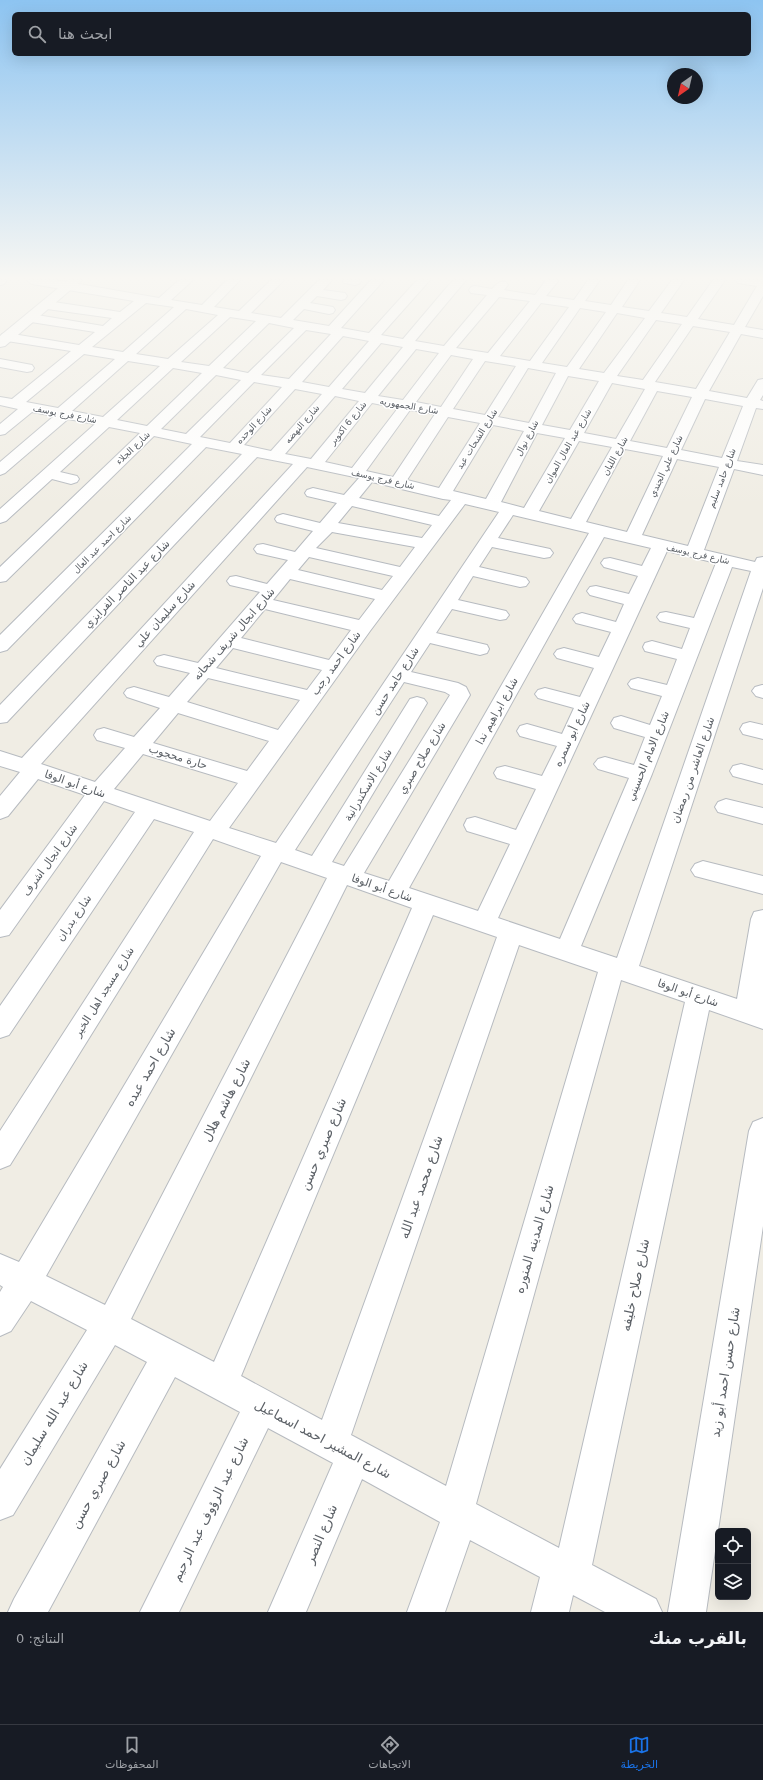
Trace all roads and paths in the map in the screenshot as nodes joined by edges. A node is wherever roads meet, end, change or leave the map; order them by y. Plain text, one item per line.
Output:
1 (76, 355) edge
2 (114, 355) edge
3 (179, 355) edge
4 (228, 355) edge
5 (273, 355) edge
6 (316, 355) edge
7 (361, 355) edge
8 (400, 355) edge
9 (444, 355) edge
10 (471, 355) edge
11 (488, 355) edge
12 (537, 355) edge
13 (579, 355) edge
14 (625, 355) edge
15 (669, 355) edge
16 (723, 355) edge
17 (125, 357) junction
18 (486, 358) junction
19 (0, 363) edge
20 (169, 364) junction
21 (529, 365) junction
22 (27, 368) dead end
23 (212, 371) junction
24 (567, 371) junction
25 (251, 378) junction
26 (608, 378) junction
27 (763, 383) edge
28 (292, 384) junction
29 (650, 386) junction
30 (331, 391) junction
31 (700, 394) junction
32 (368, 398) junction
33 (0, 401) edge
34 (757, 404) edge
35 (22, 405) junction
36 (405, 405) junction
37 (444, 412) junction
38 (63, 413) junction
39 (489, 420) junction
40 (105, 422) junction
41 (533, 427) junction
42 (0, 431) edge
43 (151, 431) junction
44 (575, 435) junction
45 (197, 440) junction
46 (622, 444) junction
47 (234, 447) junction
48 (254, 451) junction
49 (672, 453) junction
50 (274, 456) junction
51 (309, 463) junction
52 (728, 463) junction
53 (0, 470) edge
54 (763, 470) edge
55 (48, 474) junction
56 (362, 475) junction
57 (71, 478) dead end
58 (397, 483) junction
59 (313, 493) dead end
60 (452, 496) junction
61 (348, 501) junction
62 (500, 507) junction
63 (529, 514) junction
64 (0, 518) edge
65 (283, 519) dead end
66 (443, 522) junction
67 (576, 525) junction
68 (326, 527) junction
69 (599, 530) junction
70 (632, 538) junction
71 (488, 541) junction
72 (425, 544) junction
73 (661, 545) junction
74 (263, 549) dead end
75 (544, 553) dead end
76 (694, 553) junction
77 (302, 554) junction
78 (726, 561) junction
79 (610, 564) dead end
80 (762, 567) edge
81 (469, 570) junction
82 (286, 573) junction
83 (404, 573) junction
84 (648, 573) junction
85 (0, 577) edge
86 (236, 581) dead end
87 (520, 582) dead end
88 (596, 591) dead end
89 (266, 596) junction
90 (386, 596) junction
91 (635, 601) junction
92 (447, 603) junction
93 (500, 616) dead end
94 (666, 617) dead end
95 (582, 619) dead end
96 (700, 625) junction
97 (363, 627) junction
98 (622, 629) junction
99 (426, 636) junction
100 (229, 641) junction
101 (0, 646) edge
102 (652, 647) dead end
103 (480, 649) dead end
104 (564, 654) dead end
105 (688, 656) junction
106 (164, 661) dead end
107 (605, 665) junction
108 (333, 667) junction
109 (203, 670) junction
110 (400, 675) junction
111 (638, 684) dead end
112 (134, 693) dead end
113 (673, 693) junction
114 (545, 694) dead end
115 (312, 697) junction
116 (417, 703) dead end
117 (586, 705) junction
118 (173, 706) junction
119 (0, 717) edge
120 (621, 723) dead end
121 (527, 731) dead end
122 (657, 734) junction
123 (104, 735) dead end
124 (282, 738) junction
125 (568, 742) junction
126 (139, 745) junction
127 (0, 758) edge
128 (605, 764) dead end
129 (30, 768) junction
130 (741, 772) dead end
131 (505, 773) dead end
132 (641, 774) junction
133 (763, 777) edge
134 (252, 780) junction
135 (548, 785) junction
136 (99, 792) junction
137 (726, 807) dead end
138 (148, 809) junction
139 (0, 811) edge
140 (763, 816) edge
141 (475, 825) dead end
142 (211, 830) junction
143 (523, 840) junction
144 (278, 852) junction
145 (703, 870) dead end
146 (336, 872) junction
147 (763, 885) edge
148 (395, 892) junction
149 (426, 903) junction
150 (484, 923) junction
151 (0, 928) edge
152 (762, 929) edge
153 (511, 932) junction
154 (567, 951) junction
155 (618, 969) junction
156 (699, 996) junction
157 (756, 1016) edge
158 (0, 1027) edge
159 (763, 1131) edge
160 (0, 1156) edge
161 (13, 1275) edge
162 (0, 1320) edge
163 (110, 1325) junction
164 (168, 1356) junction
165 (221, 1384) junction
166 (261, 1406) junction
167 (342, 1449) junction
168 (0, 1502) edge
169 (458, 1513) junction
170 (566, 1570) junction
171 (27, 1612) edge
172 (159, 1612) edge
173 (287, 1612) edge
174 (426, 1612) edge
175 (550, 1612) edge
176 (644, 1612) edge
177 (687, 1612) edge

1 - 35 street
2 - 17 street, شارع الجمهوريه
3 - 20 street
4 - 23 street, شارع الجلاء
5 - 25 street, شارع احمد عبد العال
6 - 28 street, شارع الوحده
7 - 30 street, شارع النهضه
8 - 32 street, شارع 6 اكتوبر
9 - 36 street, شارع انجال شريف شحاته
10 - 18 street
11 - 18 street
12 - 21 street, شارع الشحات عيد
13 - 24 street, شارع نوال
14 - 26 street, شارع عبد العال الموان
15 - 29 street, شارع اللبان
16 - 31 street, شارع علي الجندي
17 - 20 street, شارع الجمهوريه
17 - 38 street
18 - 21 street
18 - 37 street
19 - 22 street
20 - 23 street, شارع الجمهوريه
20 - 40 street
21 - 24 street
21 - 39 street, شارع الشحات عيد
23 - 25 street, شارع الجمهوريه
23 - 43 street, شارع الجلاء
24 - 26 street
24 - 41 street, شارع نوال
25 - 28 street, شارع الجمهوريه
25 - 45 street, شارع احمد عبد العال
26 - 29 street
26 - 44 street, شارع عبد العال الموان
27 - 34 street, شارع حامد سليم
28 - 30 street, شارع الجمهوريه
28 - 47 street, شارع الوحده
29 - 31 street
29 - 46 street, شارع اللبان
30 - 32 street, شارع الجمهوريه
30 - 50 street, شارع النهضه
31 - 34 street
31 - 49 street, شارع علي الجندي
32 - 36 street, شارع الجمهوريه
32 - 51 street, شارع 6 اكتوبر
33 - 35 street, شارع فرج يوسف
34 - 52 street, شارع حامد سليم
35 - 38 street, شارع فرج يوسف
35 - 42 street
36 - 37 street, شارع الجمهوريه
36 - 56 street, شارع انجال شريف شحاته
37 - 39 street, شارع الجمهوريه
37 - 58 street
38 - 40 street, شارع فرج يوسف
38 - 53 street
39 - 41 street, شارع الجمهوريه
39 - 60 street, شارع الشحات عيد
40 - 43 street, شارع فرج يوسف
40 - 55 street
41 - 44 street, شارع الجمهوريه
41 - 62 street, شارع نوال
43 - 45 street, شارع فرج يوسف
43 - 85 street, شارع الجلاء
44 - 46 street, شارع الجمهوريه
44 - 63 street, شارع عبد العال الموان
45 - 47 street, شارع فرج يوسف
45 - 101 street, شارع احمد عبد العال
46 - 49 street, شارع الجمهوريه
46 - 67 street, شارع اللبان
47 - 48 street, شارع فرج يوسف
48 - 50 street, شارع فرج يوسف
48 - 119 street, شارع عبد الناصر الفرايزي
49 - 52 street, شارع الجمهوريه
49 - 70 street, شارع علي الجندي
50 - 51 street, شارع فرج يوسف
51 - 56 street, شارع فرج يوسف
51 - 129 street, شارع سليمان علي
52 - 54 street, شارع الجمهوريه
52 - 76 street, شارع حامد سليم
55 - 57 street
55 - 64 street
56 - 58 street, شارع فرج يوسف
56 - 61 street, شارع انجال شريف شحاته
58 - 60 street, شارع فرج يوسف
59 - 61 street
60 - 62 street, شارع فرج يوسف
60 - 66 street, شارع احمد رجب
61 - 66 street
61 - 68 street, شارع انجال شريف شحاته
62 - 63 street, شارع فرج يوسف
62 - 71 street, شارع حامد حسن
63 - 67 street, شارع فرج يوسف
65 - 68 street
66 - 72 street, شارع احمد رجب
67 - 69 street, شارع فرج يوسف
68 - 72 street
68 - 77 street, شارع انجال شريف شحاته
69 - 70 street, شارع فرج يوسف
69 - 148 street, شارع ابراهيم ندا
70 - 73 street, شارع فرج يوسف
71 - 75 street
71 - 81 street, شارع حامد حسن
72 - 83 street, شارع احمد رجب
73 - 76 street, شارع فرج يوسف
73 - 84 street, شارع أبو سمره
74 - 77 street
76 - 78 street, شارع فرج يوسف
77 - 82 street, شارع انجال شريف شحاته
77 - 83 street
78 - 80 street, شارع فرج يوسف
78 - 96 street, شارع الامام الحسيني
79 - 84 street
80 - 155 street, شارع العاشر من رمضان
81 - 87 street
81 - 92 street, شارع حامد حسن
82 - 89 street, شارع انجال شريف شحاته
82 - 90 street
83 - 90 street, شارع احمد رجب
84 - 91 street, شارع أبو سمره
86 - 89 street
88 - 91 street
89 - 97 street
89 - 100 street, شارع انجال شريف شحاته
90 - 97 street, شارع احمد رجب
91 - 98 street, شارع أبو سمره
92 - 93 street
92 - 99 street, شارع حامد حسن
94 - 96 street
95 - 98 street
96 - 105 street, شارع الامام الحسيني
97 - 108 street, شارع احمد رجب
98 - 107 street, شارع أبو سمره
99 - 103 street
99 - 110 street, شارع حامد حسن
100 - 108 street
100 - 109 street, شارع انجال شريف شحاته
102 - 105 street
104 - 107 street
105 - 113 street, شارع الامام الحسيني
106 - 109 street
107 - 117 street, شارع أبو سمره
108 - 115 street, شارع احمد رجب
109 - 115 street
109 - 118 street, شارع انجال شريف شحاته
110 - 144 street, شارع حامد حسن
110 - 146 street, شارع صلاح صبري
111 - 113 street
112 - 118 street
113 - 122 street, شارع الامام الحسيني
114 - 117 street
115 - 124 street, شارع احمد رجب
116 - 146 street, شارع الاسكندرانية
117 - 125 street, شارع أبو سمره
118 - 124 street
118 - 126 street, شارع انجال شريف شحاته
120 - 122 street
121 - 125 street
122 - 132 street, شارع الامام الحسيني
123 - 126 street, حارة محجوب
124 - 134 street, شارع احمد رجب
125 - 135 street, شارع أبو سمره
126 - 134 street, حارة محجوب
126 - 136 street, شارع انجال شريف شحاته
127 - 129 street, شارع أبو الوفا
128 - 132 street
129 - 136 street, شارع أبو الوفا
129 - 139 street, شارع سليمان علي
130 - 133 street
131 - 135 street
132 - 154 street, شارع الامام الحسيني
134 - 142 street, شارع احمد رجب
135 - 143 street, شارع أبو سمره
136 - 138 street, شارع أبو الوفا
136 - 151 street, شارع انجال اشرف
137 - 140 street
138 - 142 street, شارع أبو الوفا
138 - 158 street, شارع بدران
141 - 143 street
142 - 144 street, شارع أبو الوفا
142 - 160 street, شارع مسجد اهل الخير
143 - 150 street, شارع أبو سمره
144 - 146 street, شارع أبو الوفا
144 - 161 street, شارع احمد عبده
145 - 147 street
146 - 148 street, شارع أبو الوفا
146 - 163 street, شارع هاشم هلال
148 - 149 street, شارع أبو الوفا
149 - 150 street, شارع أبو الوفا
149 - 165 street, شارع صبري حسن
150 - 153 street, شارع أبو الوفا
152 - 157 street
153 - 154 street, شارع أبو الوفا
153 - 167 street, شارع محمد عبد الله
154 - 155 street, شارع أبو الوفا
155 - 156 street, شارع أبو الوفا
155 - 169 street, شارع المدينه المنوره
156 - 157 street, شارع أبو الوفا
156 - 170 street, شارع صلاح خليفه
159 - 177 street, شارع حسن احمد أبو زيد
161 - 162 street, شارع احمد عبده
161 - 163 street, شارع المشير احمد اسماعيل
163 - 164 street, شارع المشير احمد اسماعيل
163 - 168 street, شارع عبد الله سليمان
164 - 165 street, شارع المشير احمد اسماعيل
164 - 171 street, شارع صبري حسن
165 - 166 street, شارع المشير احمد اسماعيل
166 - 167 street, شارع المشير احمد اسماعيل
166 - 172 street, شارع عبد الرؤوف عبد الرحيم
167 - 169 street, شارع المشير احمد اسماعيل
167 - 173 street, شارع النصر
169 - 170 street, شارع المشير احمد اسماعيل
169 - 174 street, شارع المدينه المنوره
170 - 175 street, شارع صلاح خليفه
170 - 176 street, شارع المشير احمد اسماعيل

